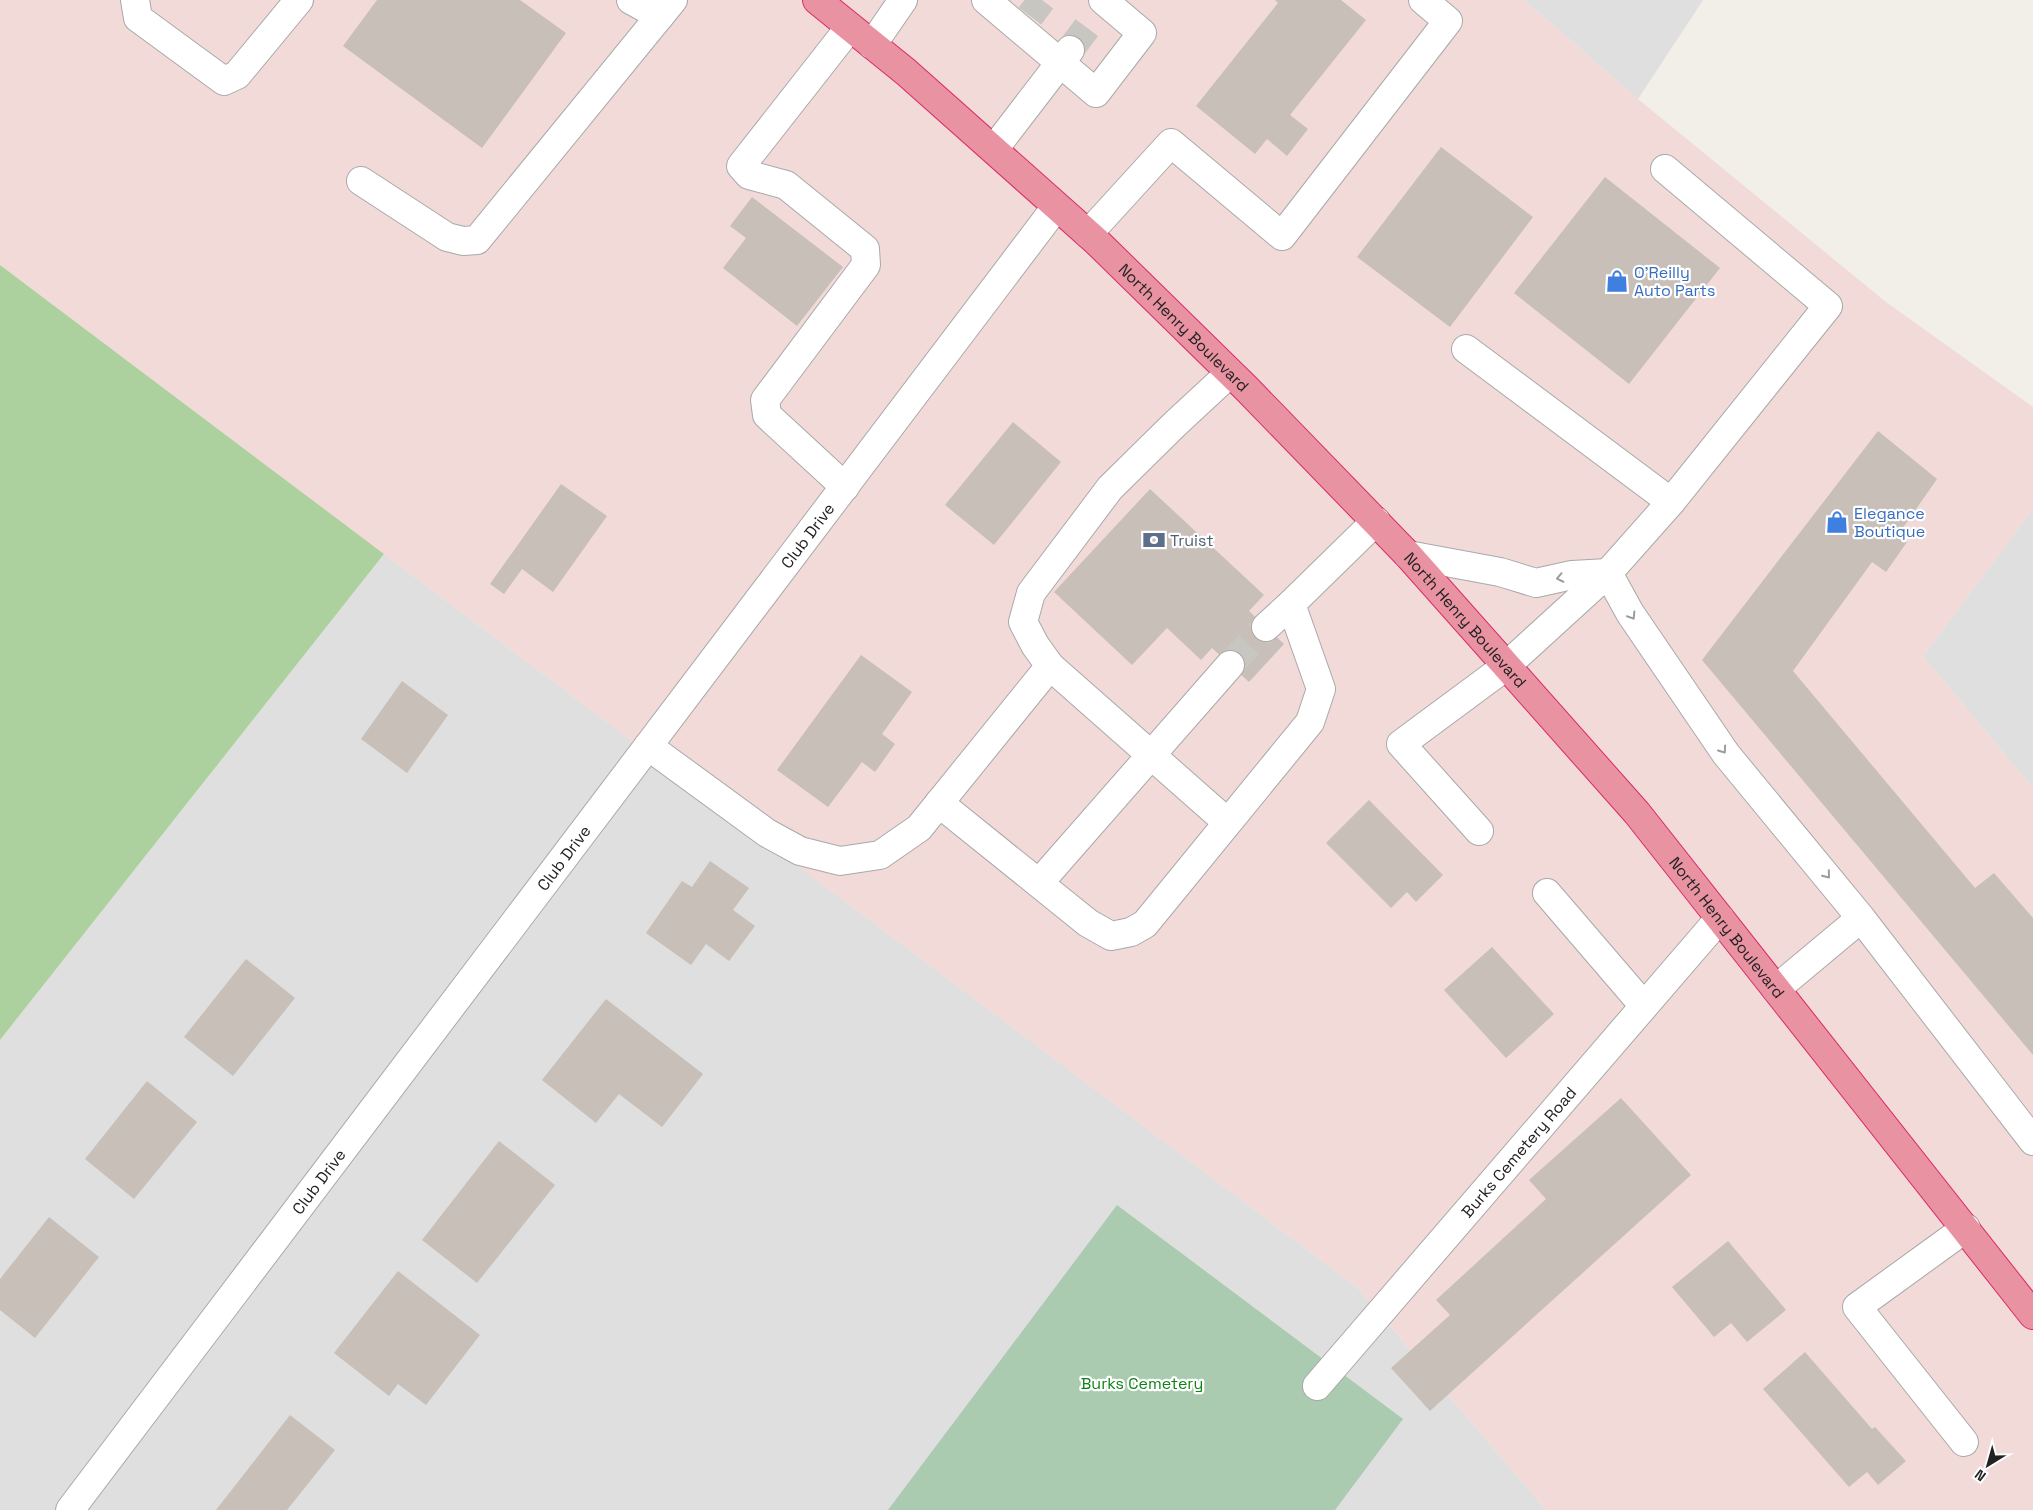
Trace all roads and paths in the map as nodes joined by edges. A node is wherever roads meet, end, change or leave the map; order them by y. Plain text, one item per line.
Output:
1 (135, 0) edge
2 (299, 0) edge
3 (631, 0) edge
4 (817, 0) edge
5 (903, 0) edge
6 (986, 0) edge
7 (1422, 0) edge
8 (1101, 7) edge
9 (666, 8) edge
10 (850, 27) junction
11 (872, 44) junction
12 (1065, 56) junction
13 (994, 150) junction
14 (1665, 169) dead end
15 (361, 181) dead end
16 (1056, 207) junction
17 (1088, 234) junction
18 (1466, 348) dead end
19 (1230, 372) junction
20 (844, 487) junction
21 (1671, 502) junction
22 (1376, 521) junction
23 (1408, 555) junction
24 (1608, 573) junction
25 (1291, 604) junction
26 (1266, 627) tunnel mouth
27 (1230, 665) tunnel mouth
28 (1050, 666) junction
29 (1506, 667) junction
30 (648, 746) junction
31 (1152, 754) junction
32 (939, 802) junction
33 (1227, 822) junction
34 (1479, 831) dead end
35 (1039, 883) junction
36 (1547, 893) dead end
37 (1720, 918) junction
38 (1862, 918) junction
39 (1776, 989) junction
40 (1644, 1006) junction
41 (2033, 1142) edge
42 (1966, 1228) junction
43 (2033, 1314) edge
44 (1317, 1386) dead end
45 (1964, 1442) dead end
46 (70, 1510) edge

1 - 2 street
3 - 9 street
4 - 10 highway, North Henry Boulevard
5 - 11 street
6 - 12 street
7 - 17 street
8 - 12 street
9 - 15 street
10 - 11 highway, North Henry Boulevard
10 - 20 street
11 - 13 highway, North Henry Boulevard
12 - 13 street
13 - 16 highway, North Henry Boulevard
14 - 21 street
16 - 17 highway, North Henry Boulevard
16 - 20 street, Club Drive
17 - 19 highway, North Henry Boulevard
18 - 21 street
19 - 22 highway, North Henry Boulevard
19 - 28 street
20 - 30 street, Club Drive
21 - 24 street
22 - 23 highway, North Henry Boulevard
22 - 25 street
24 -> 23 street
23 - 29 highway, North Henry Boulevard
24 - 29 street
24 -> 38 street
25 - 26 street
25 - 33 street
27 - 31 street
28 - 31 street
28 - 32 street
29 - 34 street
29 - 37 highway, North Henry Boulevard
30 - 32 street
30 - 46 street, Club Drive
31 - 33 street
31 - 35 street
32 - 35 street
33 - 35 street
36 - 40 street
37 - 39 highway, North Henry Boulevard
37 - 40 street, Burks Cemetery Road
38 - 39 street
38 - 41 street
39 - 42 highway, North Henry Boulevard
40 - 44 street, Burks Cemetery Road
42 - 43 highway, North Henry Boulevard
42 - 45 street

